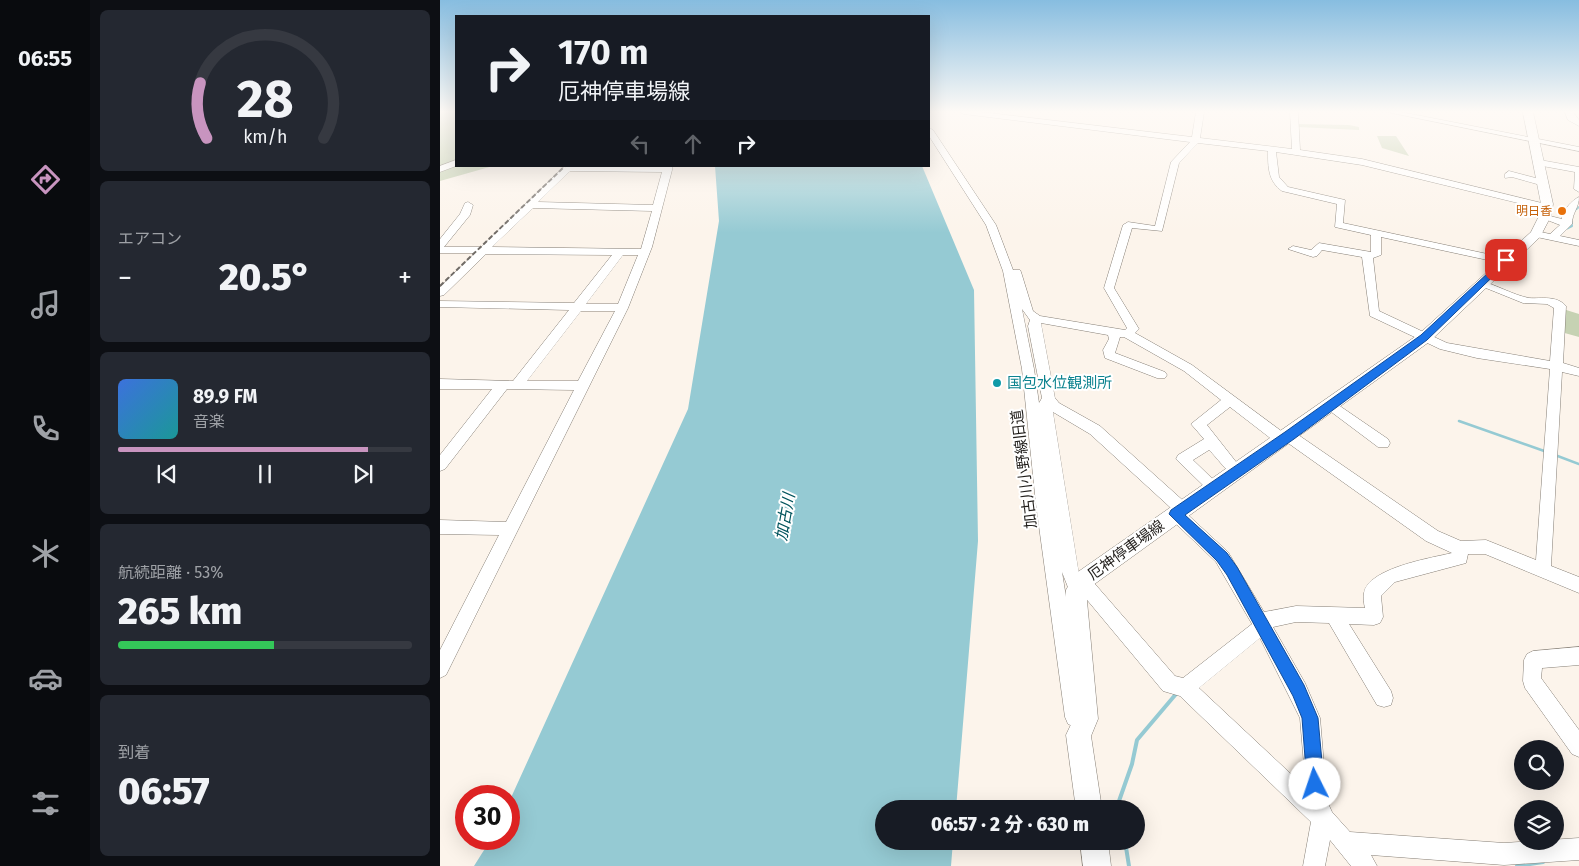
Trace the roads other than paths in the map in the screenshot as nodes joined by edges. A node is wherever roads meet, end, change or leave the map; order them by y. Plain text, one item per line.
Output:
1 (944, 152) edge
2 (1184, 152) edge
3 (1273, 152) edge
4 (1299, 152) edge
5 (1537, 152) edge
6 (455, 163) edge
7 (1540, 163) junction
8 (569, 167) edge
9 (668, 168) edge
10 (440, 169) edge
11 (1579, 171) edge
12 (1508, 176) dead end
13 (1544, 183) junction
14 (1579, 189) edge
15 (1579, 200) edge
16 (468, 205) dead end
17 (530, 205) junction
18 (659, 208) junction
19 (1546, 211) junction
20 (458, 224) junction
21 (1567, 224) junction
22 (440, 227) edge
23 (1376, 233) junction
24 (1536, 234) junction
25 (1554, 236) junction
26 (1579, 243) edge
27 (440, 245) edge
28 (1294, 249) dead end
29 (440, 250) edge
30 (484, 250) junction
31 (620, 252) junction
32 (645, 252) junction
33 (1366, 255) junction
34 (1506, 260) junction
35 (1008, 272) junction
36 (1481, 284) junction
37 (440, 293) edge
38 (440, 304) edge
39 (578, 306) junction
40 (622, 308) junction
41 (1036, 319) junction
42 (1113, 333) junction
43 (1127, 334) junction
44 (1424, 338) junction
45 (1555, 365) junction
46 (1579, 372) edge
47 (1161, 375) dead end
48 (440, 384) edge
49 (503, 385) junction
50 (517, 385) junction
51 (582, 386) junction
52 (1049, 399) junction
53 (1230, 400) junction
54 (1331, 405) junction
55 (1286, 438) junction
56 (1210, 442) junction
57 (1384, 443) dead end
58 (440, 465) edge
59 (1237, 472) junction
60 (1214, 487) junction
61 (1179, 512) junction
62 (440, 527) edge
63 (512, 529) junction
64 (1460, 548) junction
65 (1543, 570) junction
66 (1579, 585) edge
67 (1080, 586) junction
68 (1334, 616) junction
69 (1262, 624) junction
70 (1579, 656) edge
71 (440, 669) edge
72 (1185, 688) junction
73 (1384, 698) dead end
74 (1078, 735) junction
75 (1579, 746) edge
76 (1088, 800) edge
77 (1322, 817) junction
78 (1345, 842) junction
79 (1579, 849) edge
80 (1095, 850) edge
81 (1097, 866) edge
82 (1314, 866) edge
83 (1366, 866) edge

1 - 35 street, 加古川小野線旧道
2 - 43 street
3 - 23 street
4 - 19 street
5 - 7 main road
6 - 10 street
7 - 11 street
7 - 13 main road
8 - 9 street
8 - 17 street
9 - 18 street
11 - 14 street
12 - 13 street
13 - 19 main road
15 - 21 street
16 - 20 street
17 - 18 street
17 - 30 street
18 - 32 street
19 - 21 street
19 - 24 main road, 厄神停車場線
20 - 22 street
20 - 27 street
21 - 25 street
23 - 33 street
23 - 34 street
24 - 25 street
24 - 34 main road, 厄神停車場線
25 - 26 street
28 - 33 street
29 - 30 street
30 - 31 street
30 - 37 street
31 - 32 street
31 - 39 street
32 - 40 street
33 - 44 street
34 - 36 main road, 厄神停車場線
35 - 41 street
35 - 74 street, 加古川小野線旧道
36 - 44 main road, 厄神停車場線
36 - 45 street
38 - 39 street
39 - 40 street
39 - 50 street
40 - 51 street
41 - 42 street
41 - 52 street
42 - 43 street
42 - 47 street
43 - 53 street
44 - 45 street
44 - 54 main road, 厄神停車場線
45 - 46 street
45 - 65 street
48 - 49 street
49 - 50 street
49 - 58 street
50 - 51 street
51 - 63 street
52 - 61 street
52 - 67 street
53 - 55 street
53 - 56 street
54 - 55 main road, 厄神停車場線
54 - 57 street
55 - 59 main road, 厄神停車場線
55 - 64 street
56 - 59 street
56 - 60 street
59 - 60 main road, 厄神停車場線
60 - 61 main road, 厄神停車場線
61 - 67 main road, 厄神停車場線
61 - 69 street
62 - 63 street
63 - 71 street
64 - 65 street
64 - 68 street
65 - 66 street
67 - 72 street
67 - 74 main road, 厄神停車場線
68 - 69 street
68 - 73 street
69 - 72 street
69 - 77 street
70 - 75 street
72 - 77 street
74 - 76 main road, 厄神停車場線
77 - 78 street
77 - 82 street
78 - 79 street
78 - 83 street
80 - 81 main road

